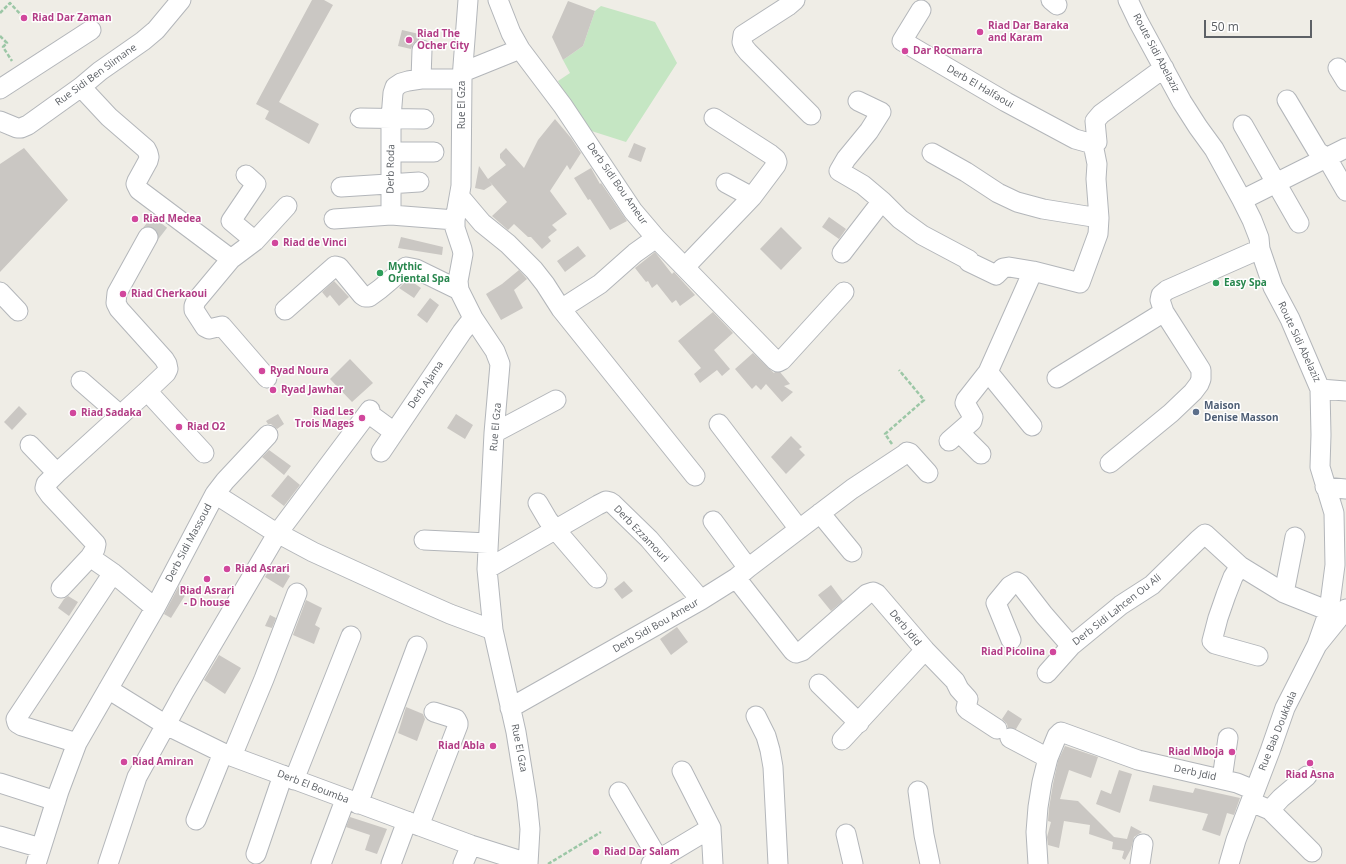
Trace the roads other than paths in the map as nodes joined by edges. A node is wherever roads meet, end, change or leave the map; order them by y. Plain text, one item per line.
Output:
1 (181, 0) edge
2 (468, 0) edge
3 (498, 0) edge
4 (795, 0) edge
5 (1128, 0) edge
6 (921, 10) dead end
7 (91, 30) dead end
8 (520, 49) junction
9 (422, 50) dead end
10 (1164, 68) junction
11 (462, 76) junction
12 (421, 79) junction
13 (81, 87) junction
14 (0, 89) edge
15 (1287, 100) dead end
16 (858, 101) dead end
17 (811, 115) dead end
18 (360, 118) dead end
19 (391, 118) junction
20 (714, 118) dead end
21 (424, 119) dead end
22 (0, 121) edge
23 (1243, 124) dead end
24 (1093, 144) junction
25 (1346, 148) edge
26 (392, 152) junction
27 (434, 152) dead end
28 (932, 153) dead end
29 (1327, 158) junction
30 (246, 175) dead end
31 (419, 182) dead end
32 (726, 183) dead end
33 (1276, 183) junction
34 (391, 184) junction
35 (341, 187) dead end
36 (1346, 191) edge
37 (460, 197) junction
38 (752, 197) junction
39 (1242, 200) junction
40 (882, 201) junction
41 (287, 206) dead end
42 (391, 215) junction
43 (1099, 218) junction
44 (334, 219) dead end
45 (455, 220) junction
46 (1299, 224) dead end
47 (148, 237) tunnel mouth
48 (656, 238) junction
49 (255, 240) junction
50 (1260, 249) junction
51 (842, 253) dead end
52 (231, 260) junction
53 (685, 267) junction
54 (1033, 271) junction
55 (459, 290) junction
56 (844, 292) dead end
57 (1, 295) edge
58 (561, 309) junction
59 (285, 310) dead end
60 (18, 311) dead end
61 (1164, 312) junction
62 (473, 318) junction
63 (988, 372) junction
64 (267, 378) dead end
65 (1057, 378) dead end
66 (81, 381) dead end
67 (1320, 389) junction
68 (147, 391) junction
69 (1346, 392) edge
70 (556, 400) dead end
71 (120, 415) junction
72 (718, 424) dead end
73 (1032, 426) dead end
74 (394, 432) junction
75 (494, 433) junction
76 (268, 435) dead end
77 (30, 445) dead end
78 (381, 452) dead end
79 (204, 453) dead end
80 (981, 454) dead end
81 (1110, 463) dead end
82 (57, 472) junction
83 (928, 473) dead end
84 (695, 476) dead end
85 (1326, 487) junction
86 (1346, 489) edge
87 (215, 494) junction
88 (538, 503) dead end
89 (820, 513) junction
90 (713, 521) dead end
91 (555, 529) junction
92 (799, 530) junction
93 (277, 534) junction
94 (1295, 537) dead end
95 (424, 540) dead end
96 (488, 543) junction
97 (852, 552) dead end
98 (90, 557) junction
99 (1240, 566) junction
100 (487, 569) junction
101 (113, 573) junction
102 (742, 573) junction
103 (597, 578) dead end
104 (61, 588) dead end
105 (297, 593) dead end
106 (1284, 593) junction
107 (701, 600) junction
108 (155, 608) junction
109 (1338, 610) edge
110 (493, 630) junction
111 (351, 636) dead end
112 (1010, 640) dead end
113 (1317, 644) joint
114 (417, 646) dead end
115 (1071, 646) junction
116 (925, 650) junction
117 (1258, 656) dead end
118 (1046, 673) dead end
119 (819, 684) dead end
120 (108, 689) junction
121 (510, 708) junction
122 (434, 712) dead end
123 (756, 716) dead end
124 (859, 723) junction
125 (166, 725) junction
126 (1228, 738) dead end
127 (842, 740) dead end
128 (77, 742) junction
129 (227, 755) junction
130 (1048, 758) junction
131 (682, 771) dead end
132 (1307, 776) dead end
133 (288, 778) junction
134 (1222, 779) junction
135 (0, 783) edge
136 (918, 791) dead end
137 (619, 792) dead end
138 (1252, 796) junction
139 (56, 801) junction
140 (352, 802) junction
141 (1270, 810) junction
142 (196, 820) dead end
143 (413, 824) junction
144 (711, 828) junction
145 (846, 834) dead end
146 (0, 836) edge
147 (1143, 844) dead end
148 (471, 845) junction
149 (1312, 852) dead end
150 (256, 854) dead end
151 (39, 856) edge
152 (655, 862) edge
153 (528, 863) edge
154 (108, 864) edge
155 (322, 864) edge
156 (391, 864) edge
157 (464, 864) edge
158 (713, 864) edge
159 (778, 864) edge
160 (853, 864) edge
161 (930, 864) edge
162 (1038, 864) edge
163 (1140, 864) edge
164 (1229, 864) edge

1 - 13 street, Rue Sidi Ben Slimane
2 - 11 street, Rue El Gza
3 - 8 street, Derb Sidi Bou Ameur
4 - 17 street
5 - 10 street, Route Sidi Abelaziz
6 - 24 street, Derb El Halfaoui
7 - 14 street
8 - 11 street
8 - 48 street, Derb Sidi Bou Ameur
9 - 12 street
10 - 24 street
10 - 39 street, Route Sidi Abelaziz
11 - 12 street, Derb Roda
11 - 37 street, Rue El Gza
12 - 19 street, Derb Roda
13 - 22 street, Rue Sidi Ben Slimane
13 - 52 street
15 - 29 street
16 - 40 street
18 - 19 street
19 - 21 street
19 - 26 street, Derb Roda
20 - 38 street
23 - 33 street
24 - 43 street
25 - 29 street
26 - 27 street
26 - 34 street, Derb Roda
28 - 43 street
29 - 33 street
29 - 36 street
30 - 49 street
31 - 34 street
32 - 38 street
33 - 39 street
33 - 46 street
34 - 35 street
34 - 42 street, Derb Roda
37 - 45 street, Rue El Gza
37 - 58 street
38 - 53 street
39 - 50 street, Route Sidi Abelaziz
40 - 51 street
40 - 54 street
41 - 49 street
42 - 44 street
42 - 45 street
43 - 54 street
45 - 55 street, Rue El Gza
47 - 68 street
48 - 53 street, Derb Sidi Bou Ameur
48 - 58 street
49 - 52 street
50 - 61 street
50 - 67 street, Route Sidi Abelaziz
52 - 64 street
53 - 56 street, Derb Sidi Bou Ameur
54 - 63 street
55 - 59 street
55 - 62 street, Rue El Gza
57 - 60 street
58 - 84 street
61 - 65 street
61 - 81 street
62 - 74 street, Derb Ajama
62 - 75 street, Rue El Gza
63 - 73 street
63 - 80 street
66 - 71 street
67 - 69 street
67 - 85 street, Route Sidi Abelaziz
68 - 71 street
68 - 79 street
70 - 75 street
71 - 82 street
72 - 92 street
74 - 78 street, Derb Ajama
74 - 93 street
75 - 96 street, Rue El Gza
76 - 87 street
77 - 82 street
82 - 98 street
83 - 89 street, Derb Sidi Bou Ameur
85 - 86 street
85 - 109 street, Route Sidi Abelaziz
87 - 93 street, Derb Sidi Massoud
87 - 108 street, Derb Sidi Massoud
88 - 91 street
89 - 92 street, Derb Sidi Bou Ameur
89 - 97 street
90 - 102 street
91 - 100 street, Derb Ezzamouri
91 - 103 street
91 - 107 street, Derb Ezzamouri
92 - 102 street, Derb Sidi Bou Ameur
93 - 110 street, Derb Sidi Massoud
93 - 125 street
94 - 106 street
95 - 96 street
96 - 100 street, Rue El Gza
98 - 101 street
98 - 104 street
99 - 106 street, Derb Sidi Lahcen Ou Ali
99 - 115 street, Derb Sidi Lahcen Ou Ali
99 - 117 street
100 - 110 street, Rue El Gza
101 - 108 street
101 - 128 street
102 - 107 street, Derb Sidi Bou Ameur
102 - 116 street, Derb Jdid
105 - 129 street
106 - 109 street, Derb Sidi Lahcen Ou Ali
107 - 121 street, Derb Sidi Bou Ameur
108 - 120 street, Derb Sidi Massoud
109 - 113 street, Route Sidi Abelaziz
110 - 121 street, Rue El Gza
111 - 133 street
112 - 115 street
113 - 138 street, Rue Bab Doukkala
114 - 140 street
115 - 118 street, Derb Sidi Lahcen Ou Ali
116 - 124 street
116 - 130 street, Derb Jdid
119 - 124 street
120 - 125 street, Derb El Boumba
120 - 128 street, Derb Sidi Massoud
121 - 153 street, Rue El Gza
122 - 143 street
123 - 159 street
124 - 127 street
125 - 129 street, Derb El Boumba
125 - 154 street
126 - 134 street, Derb Jdid
128 - 139 street, Derb Sidi Massoud
129 - 133 street, Derb El Boumba
129 - 142 street
130 - 134 street, Derb Jdid
130 - 162 street
131 - 144 street
132 - 141 street
133 - 140 street, Derb El Boumba
133 - 150 street
134 - 138 street, Derb Jdid
135 - 139 street
136 - 161 street
137 - 152 street
138 - 141 street
138 - 164 street, Rue Bab Doukkala
139 - 151 street, Derb Sidi Massoud
140 - 143 street, Derb El Boumba
140 - 155 street
141 - 149 street
143 - 148 street, Derb El Boumba
143 - 156 street
144 - 152 street
144 - 158 street
145 - 160 street
146 - 151 street, Derb Sidi Massoud
147 - 163 street
148 - 153 street, Derb El Boumba
148 - 157 street

